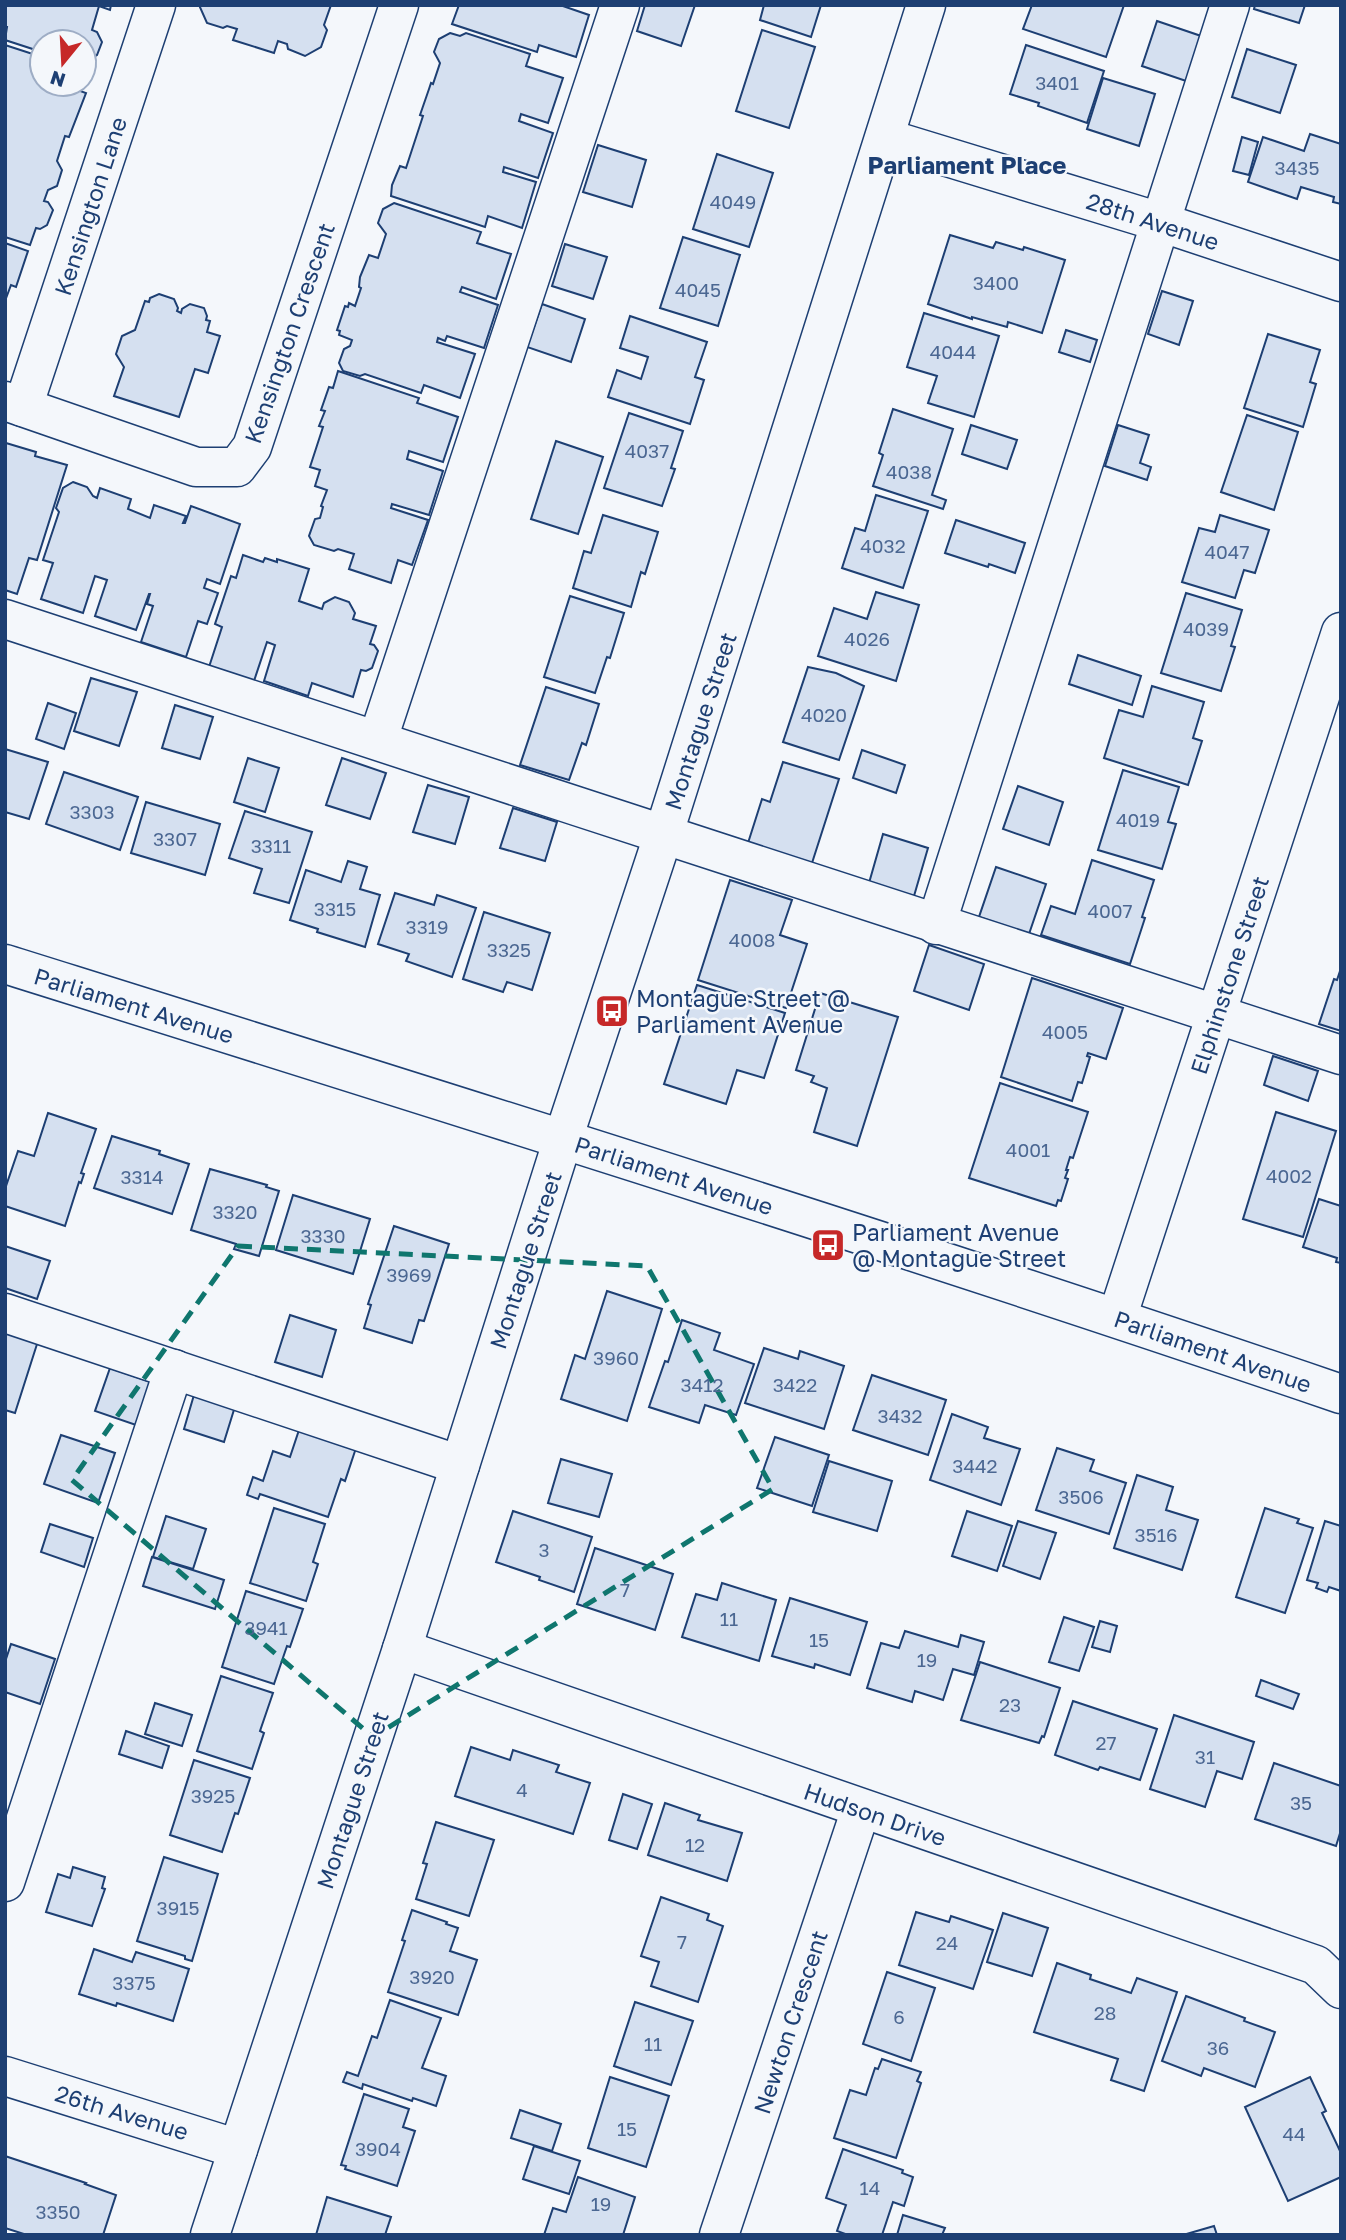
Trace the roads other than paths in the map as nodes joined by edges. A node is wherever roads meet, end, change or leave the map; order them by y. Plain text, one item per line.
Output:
1 (156, 5) edge
2 (399, 5) edge
3 (620, 5) edge
4 (926, 5) edge
5 (1230, 5) edge
6 (885, 138) junction
7 (1160, 222) junction
8 (1341, 282) edge
9 (14, 404) edge
10 (5, 619) edge
11 (1341, 632) edge
12 (378, 739) junction
13 (663, 836) junction
14 (936, 925) junction
15 (5, 964) edge
16 (1215, 1015) junction
17 (1341, 1055) edge
18 (563, 1139) junction
19 (5, 1313) edge
20 (1117, 1318) junction
21 (174, 1369) junction
22 (1341, 1394) edge
23 (460, 1465) junction
24 (402, 1649) junction
25 (861, 1809) junction
26 (5, 1882) edge
27 (1341, 1989) edge
28 (5, 2076) edge
29 (238, 2149) junction
30 (210, 2235) edge
31 (719, 2235) edge

1 - 9 street, Kensington Lane
2 - 9 street, Kensington Crescent
3 - 12 street
4 - 6 street, Montague Street
5 - 7 street
6 - 7 street, 28th Avenue
6 - 13 street, Montague Street
7 - 8 street, 28th Avenue
7 - 14 street
10 - 12 street
11 - 16 street, Elphinstone Street
12 - 13 street
13 - 14 street
13 - 18 street, Montague Street
14 - 16 street
15 - 18 street, Parliament Avenue
16 - 17 street
16 - 20 street, Elphinstone Street
18 - 20 street, Parliament Avenue
18 - 23 street, Montague Street
19 - 21 street
20 - 22 street, Parliament Avenue
21 - 23 street
21 - 26 street
23 - 24 street, Montague Street
24 - 25 street, Hudson Drive
24 - 29 street, Montague Street
25 - 27 street, Hudson Drive
25 - 31 street, Newton Crescent
28 - 29 street, 26th Avenue
29 - 30 street, Montague Street

